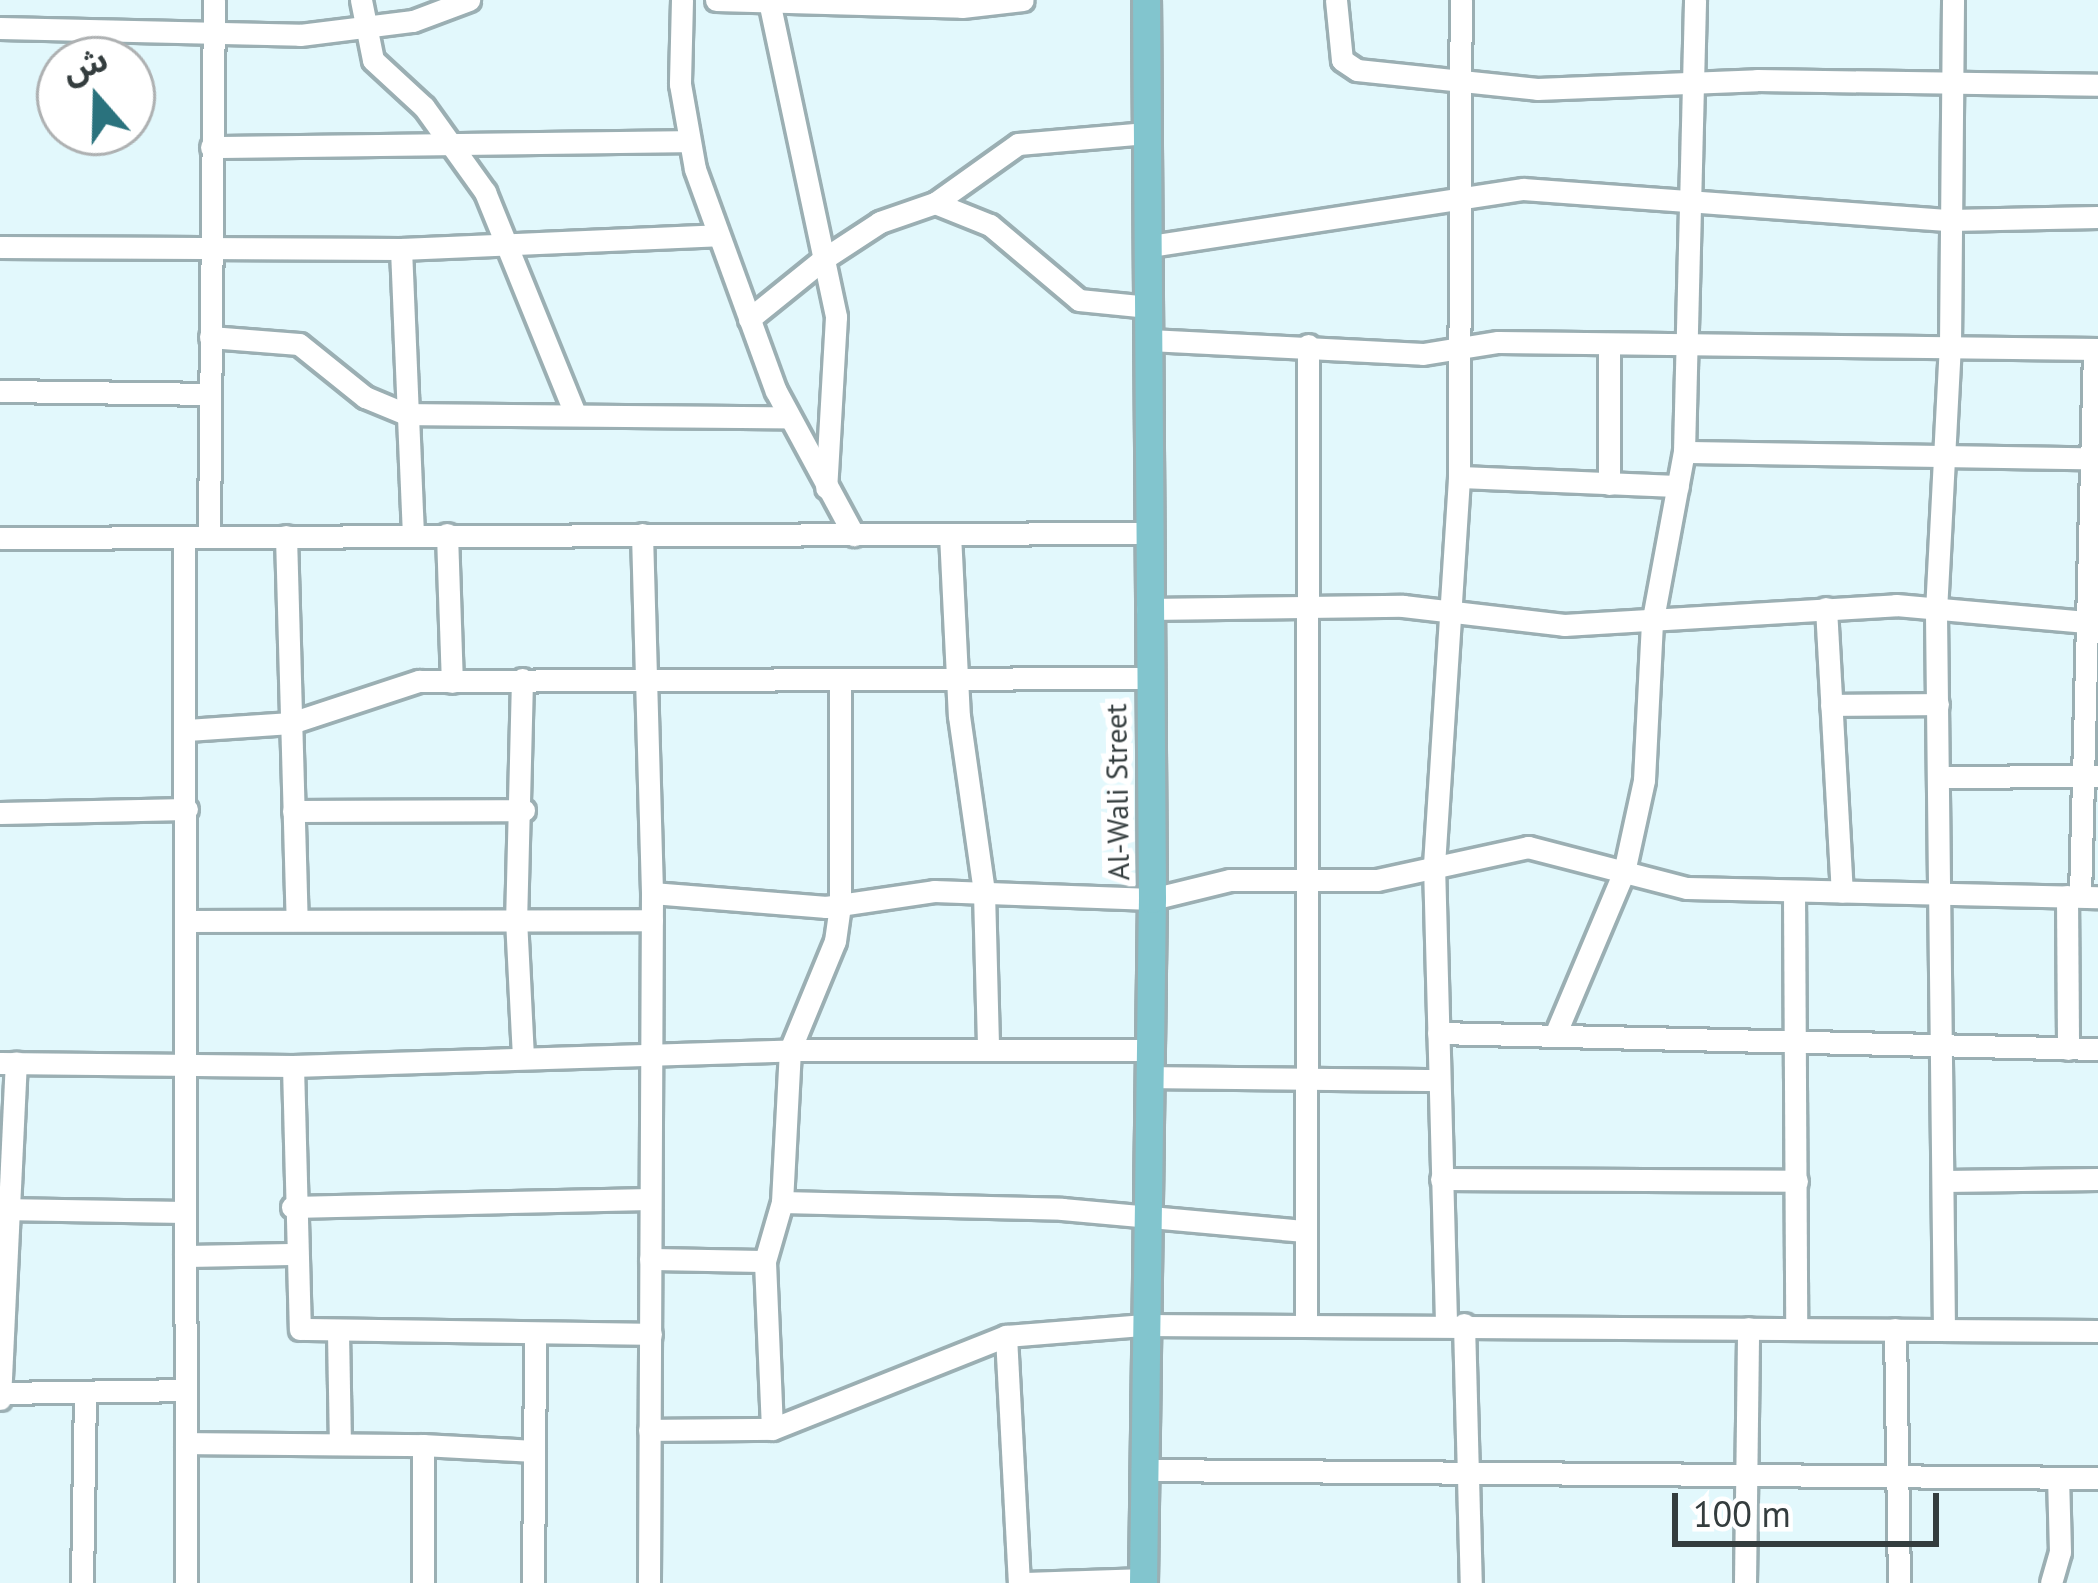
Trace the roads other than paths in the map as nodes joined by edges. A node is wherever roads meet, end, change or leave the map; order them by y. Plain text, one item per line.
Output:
1 (214, 0) edge
2 (361, 0) edge
3 (469, 0) edge
4 (682, 0) edge
5 (716, 0) edge
6 (1023, 0) edge
7 (1146, 0) edge
8 (1336, 0) edge
9 (1461, 0) edge
10 (1695, 0) edge
11 (1953, 0) edge
12 (769, 1) edge
13 (890, 1) edge
14 (0, 28) edge
15 (362, 29) junction
16 (212, 34) junction
17 (1460, 78) junction
18 (1951, 83) junction
19 (2098, 85) edge
20 (1692, 86) junction
21 (1147, 133) junction
22 (450, 140) junction
23 (688, 141) junction
24 (211, 147) junction
25 (1456, 197) junction
26 (935, 203) junction
27 (1687, 206) junction
28 (2098, 217) edge
29 (1950, 220) junction
30 (718, 235) junction
31 (211, 246) junction
32 (511, 246) junction
33 (0, 247) edge
34 (1150, 247) junction
35 (400, 249) junction
36 (822, 260) junction
37 (1149, 307) junction
38 (749, 319) junction
39 (210, 337) junction
40 (1149, 340) junction
41 (1689, 344) junction
42 (1308, 345) junction
43 (1610, 346) junction
44 (1950, 346) junction
45 (1456, 347) junction
46 (2096, 349) edge
47 (0, 391) edge
48 (208, 394) junction
49 (573, 409) junction
50 (406, 414) junction
51 (787, 417) junction
52 (1684, 452) junction
53 (1945, 454) junction
54 (2087, 458) junction
55 (1459, 478) junction
56 (1609, 484) junction
57 (1678, 487) junction
58 (826, 488) junction
59 (1146, 533) junction
60 (413, 534) junction
61 (447, 534) junction
62 (642, 534) junction
63 (950, 534) junction
64 (854, 535) junction
65 (286, 536) junction
66 (209, 537) junction
67 (0, 538) edge
68 (184, 538) junction
69 (1826, 608) junction
70 (1147, 609) junction
71 (1936, 611) junction
72 (1304, 613) junction
73 (1445, 614) junction
74 (2086, 622) junction
75 (1652, 624) junction
76 (2091, 651) edge
77 (645, 676) junction
78 (1148, 678) junction
79 (522, 679) junction
80 (840, 679) junction
81 (956, 679) junction
82 (452, 682) junction
83 (1938, 704) junction
84 (1831, 705) junction
85 (291, 723) junction
86 (187, 730) junction
87 (2089, 776) edge
88 (1939, 777) junction
89 (187, 809) junction
90 (524, 810) junction
91 (293, 811) junction
92 (0, 813) edge
93 (1434, 866) junction
94 (1624, 872) junction
95 (1310, 883) junction
96 (652, 892) junction
97 (984, 892) junction
98 (1795, 892) junction
99 (1842, 892) junction
100 (1940, 895) junction
101 (2081, 896) edge
102 (1152, 899) junction
103 (841, 907) junction
104 (516, 919) junction
105 (297, 920) junction
106 (652, 920) junction
107 (187, 921) junction
108 (1438, 1033) junction
109 (1555, 1035) junction
110 (1795, 1046) junction
111 (988, 1047) junction
112 (2068, 1049) junction
113 (2098, 1049) edge
114 (790, 1050) junction
115 (1942, 1050) junction
116 (651, 1053) junction
117 (523, 1056) junction
118 (8, 1063) edge
119 (185, 1064) junction
120 (1151, 1064) junction
121 (293, 1066) junction
122 (1304, 1080) junction
123 (1439, 1080) junction
124 (1441, 1179) junction
125 (2098, 1179) edge
126 (1797, 1180) junction
127 (1943, 1181) junction
128 (650, 1199) junction
129 (782, 1202) junction
130 (292, 1207) junction
131 (4, 1209) edge
132 (185, 1212) junction
133 (1145, 1222) junction
134 (1305, 1231) junction
135 (293, 1254) junction
136 (185, 1256) junction
137 (650, 1259) junction
138 (765, 1261) junction
139 (1306, 1321) junction
140 (1455, 1323) junction
141 (1142, 1325) junction
142 (1748, 1328) junction
143 (1796, 1328) junction
144 (1894, 1329) junction
145 (1944, 1330) junction
146 (2098, 1331) edge
147 (338, 1332) junction
148 (535, 1334) junction
149 (651, 1334) junction
150 (1006, 1336) junction
151 (185, 1390) junction
152 (85, 1392) junction
153 (0, 1395) edge
154 (650, 1430) junction
155 (772, 1430) junction
156 (186, 1442) junction
157 (340, 1442) junction
158 (423, 1445) junction
159 (534, 1451) junction
160 (1143, 1470) junction
161 (1468, 1472) junction
162 (1746, 1474) junction
163 (1900, 1476) junction
164 (2057, 1478) junction
165 (2098, 1478) edge
166 (1143, 1581) edge
167 (82, 1583) edge
168 (186, 1583) edge
169 (423, 1583) edge
170 (533, 1583) edge
171 (649, 1583) edge
172 (1024, 1583) edge
173 (1471, 1583) edge
174 (1745, 1583) edge
175 (1899, 1583) edge
176 (2051, 1583) edge

1 - 16 street
2 - 15 street
3 - 15 street
4 - 23 street
5 - 12 street
6 - 13 street
7 - 21 main road, Al-Wali Street
8 - 17 street
9 - 17 street
10 - 20 street
11 - 18 street
12 - 13 street
12 - 36 street
14 - 16 street
15 - 16 street
15 - 22 street
16 - 24 street
17 - 20 street
17 - 25 street
18 - 19 street
18 - 20 street
18 - 29 street
20 - 27 street
21 - 26 street
21 - 34 main road, Al-Wali Street
22 - 23 street
22 - 24 street
22 - 32 street
23 - 30 street
24 - 31 street
25 - 27 street
25 - 34 street
25 - 45 street
26 - 36 street
26 - 37 street
27 - 29 street
27 - 41 street
28 - 29 street
29 - 44 street
30 - 32 street
30 - 38 street
31 - 33 street
31 - 35 street
31 - 39 street
32 - 35 street
32 - 49 street
34 - 37 main road, Al-Wali Street
35 - 50 street
36 - 38 street
36 - 58 street
37 - 40 main road, Al-Wali Street
38 - 51 street
39 - 48 street
39 - 50 street
40 - 42 street
40 - 59 main road, Al-Wali Street
41 - 43 street
41 - 44 street
41 - 52 street
42 - 45 street
42 - 72 street
43 - 45 street
43 - 56 street
44 - 46 street
44 - 53 street
45 - 55 street
46 - 54 street
47 - 48 street
48 - 66 street
49 - 50 street
49 - 51 street
50 - 60 street
51 - 58 street
52 - 53 street
52 - 57 street
53 - 54 street
53 - 71 street
54 - 74 street
55 - 56 street
55 - 73 street
56 - 57 street
57 - 75 street
58 - 64 street
59 - 63 street
59 - 70 main road, Al-Wali Street
60 - 61 street
60 - 65 street
61 - 62 street
61 - 82 street
62 - 64 street
62 - 77 street
63 - 64 street
63 - 81 street
65 - 66 street
65 - 85 street
66 - 68 street
67 - 68 street
68 - 86 street
69 - 71 street
69 - 75 street
69 - 84 street
70 - 72 street
70 - 78 main road, Al-Wali Street
71 - 74 street
71 - 83 street
72 - 73 street
72 - 95 street
73 - 75 street
73 - 93 street
74 - 76 street
75 - 94 street
76 - 87 street
77 - 79 street
77 - 80 street
77 - 96 street
78 - 81 street
78 - 102 main road, Al-Wali Street
79 - 82 street
79 - 90 street
80 - 81 street
80 - 103 street
81 - 97 street
82 - 85 street
83 - 84 street
83 - 88 street
84 - 99 street
85 - 86 street
85 - 91 street
86 - 89 street
87 - 88 street
87 - 101 street
88 - 100 street
89 - 92 street
89 - 107 street
90 - 91 street
90 - 104 street
91 - 105 street
93 - 94 street
93 - 95 street
93 - 108 street
94 - 98 street
94 - 109 street
95 - 102 street
95 - 122 street
96 - 103 street
96 - 106 street
97 - 102 street
97 - 103 street
97 - 111 street
98 - 99 street
98 - 110 street
99 - 100 street
100 - 101 street
100 - 115 street
101 - 112 street
102 - 120 main road, Al-Wali Street
103 - 114 street
104 - 105 street
104 - 106 street
104 - 117 street
105 - 107 street
106 - 116 street
107 - 119 street
108 - 109 street
108 - 123 street
109 - 110 street
110 - 115 street
110 - 126 street
111 - 114 street
111 - 120 street
112 - 113 street
112 - 115 street
114 - 116 street
114 - 129 street
115 - 127 street
116 - 117 street
116 - 128 street
117 - 121 street
118 - 119 street
118 - 131 street
119 - 121 street
119 - 132 street
120 - 122 street
120 - 133 main road, Al-Wali Street
121 - 130 street
122 - 123 street
122 - 134 street
123 - 124 street
124 - 126 street
124 - 140 street
125 - 127 street
126 - 143 street
127 - 145 street
128 - 130 street
128 - 137 street
129 - 133 street
129 - 138 street
130 - 135 street
131 - 132 street
131 - 153 street
132 - 136 street
133 - 134 street
133 - 141 main road, Al-Wali Street
134 - 139 street
135 - 136 street
135 - 147 street
136 - 151 street
137 - 138 street
137 - 149 street
138 - 155 street
139 - 140 street
139 - 141 street
140 - 142 street
140 - 161 street
141 - 150 street
141 - 160 main road, Al-Wali Street
142 - 143 street
142 - 162 street
143 - 144 street
144 - 145 street
144 - 163 street
145 - 146 street
147 - 148 street
147 - 157 street
148 - 149 street
148 - 159 street
149 - 154 street
150 - 155 street
150 - 172 street
151 - 152 street
151 - 156 street
152 - 153 street
152 - 167 street
154 - 155 street
154 - 171 street
156 - 157 street
156 - 168 street
157 - 158 street
158 - 159 street
158 - 169 street
159 - 170 street
160 - 161 street
160 - 166 main road, Al-Wali Street
161 - 162 street
161 - 173 street
162 - 163 street
162 - 174 street
163 - 164 street
163 - 175 street
164 - 165 street
164 - 176 street
166 - 172 street

